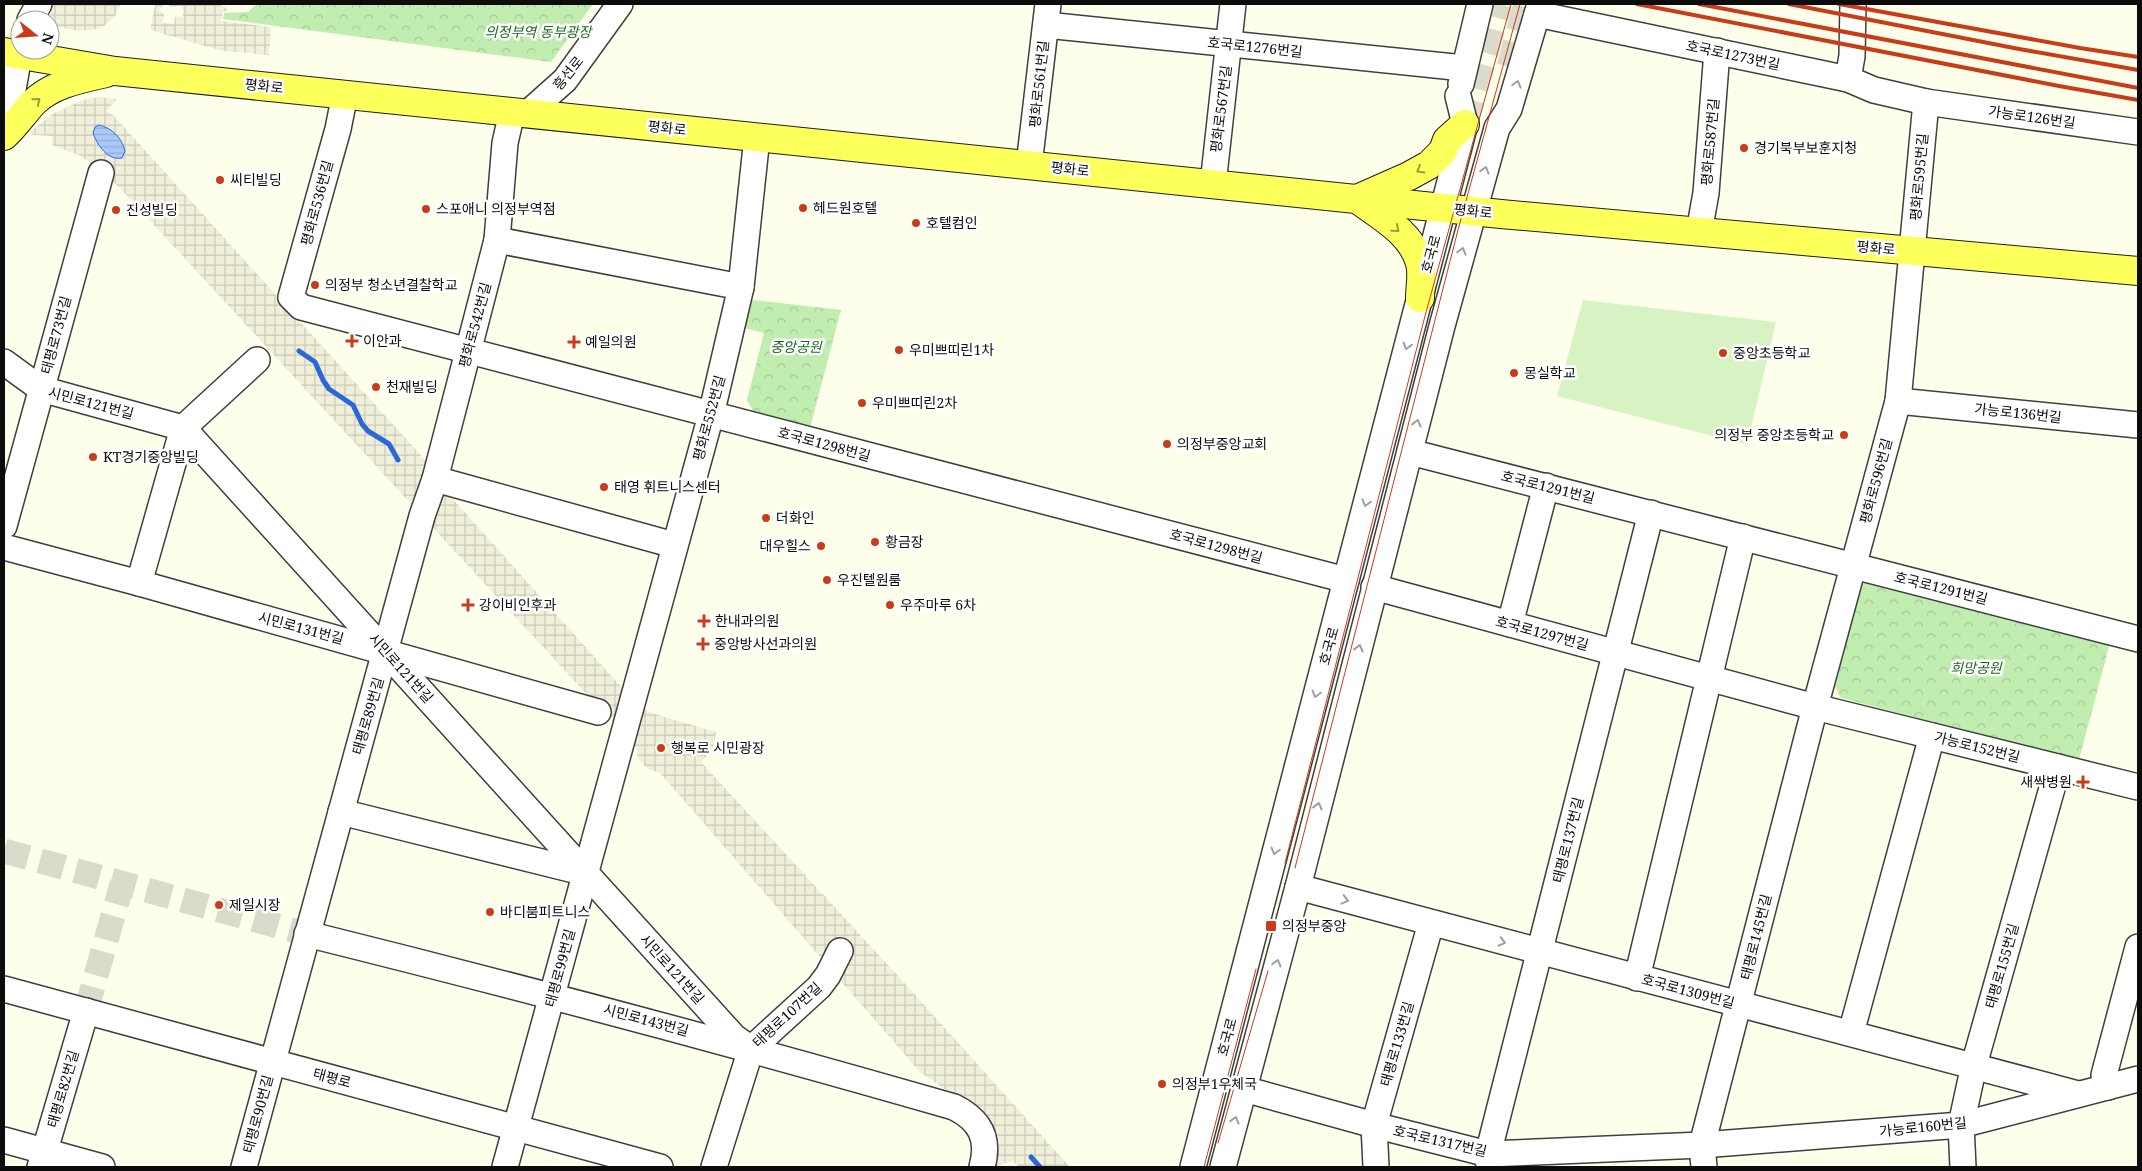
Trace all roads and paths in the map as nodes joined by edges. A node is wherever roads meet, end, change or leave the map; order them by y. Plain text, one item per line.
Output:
1 (620, 4) edge
2 (1234, 4) edge
3 (1480, 4) edge
4 (1853, 4) edge
5 (1539, 9) edge
6 (1047, 14) edge
7 (1229, 44) junction
8 (1718, 51) junction
9 (14, 60) edge
10 (57, 60) edge
11 (1464, 68) junction
12 (115, 71) junction
13 (1848, 79) junction
14 (345, 94) junction
15 (1926, 102) junction
16 (520, 113) junction
17 (4, 123) edge
18 (1456, 132) junction
19 (2138, 132) edge
20 (4, 136) edge
21 (757, 137) junction
22 (1029, 165) junction
23 (101, 173) dead end
24 (1213, 184) junction
25 (1357, 199) junction
26 (1443, 208) junction
27 (1474, 211) junction
28 (1699, 232) junction
29 (497, 240) junction
30 (1912, 251) junction
31 (2138, 272) edge
32 (741, 287) junction
33 (1420, 298) junction
34 (301, 307) joint
35 (468, 351) junction
36 (257, 360) dead end
37 (4, 362) edge
38 (41, 389) junction
39 (1898, 401) junction
40 (711, 415) junction
41 (2138, 425) edge
42 (183, 428) junction
43 (1410, 452) junction
44 (435, 479) junction
45 (1546, 486) junction
46 (1651, 513) junction
47 (4, 526) edge
48 (418, 534) joint
49 (1743, 537) junction
50 (674, 545) junction
51 (4, 547) edge
52 (1853, 566) junction
53 (1346, 580) junction
54 (139, 582) junction
55 (1374, 587) junction
56 (1510, 624) junction
57 (2138, 639) edge
58 (386, 652) junction
59 (1615, 653) junction
60 (1709, 678) junction
61 (1815, 707) junction
62 (598, 712) dead end
63 (627, 722) joint
64 (1932, 736) junction
65 (2058, 767) junction
66 (2138, 787) edge
67 (342, 812) junction
68 (586, 873) junction
69 (1298, 887) junction
70 (1431, 923) junction
71 (308, 934) junction
72 (2138, 947) edge
73 (840, 951) dead end
74 (1539, 952) junction
75 (1637, 978) junction
76 (4, 989) edge
77 (552, 995) junction
78 (1738, 1004) junction
79 (86, 1011) junction
80 (1851, 1033) junction
81 (751, 1049) junction
82 (272, 1062) junction
83 (1974, 1065) junction
84 (2138, 1079) edge
85 (2108, 1087) junction
86 (1244, 1089) junction
87 (2078, 1094) junction
88 (1374, 1125) junction
89 (1961, 1125) junction
90 (516, 1128) junction
91 (4, 1140) edge
92 (1703, 1156) edge
93 (42, 1160) edge
94 (1489, 1160) edge
95 (102, 1167) edge
96 (244, 1167) edge
97 (505, 1167) edge
98 (660, 1167) edge
99 (714, 1167) edge
100 (982, 1167) edge
101 (1193, 1167) edge
102 (1223, 1167) edge
103 (1376, 1167) edge
104 (1963, 1167) edge

1 - 16 street, 흥선로
2 - 7 street, 평화로567번길
3 - 11 street
4 - 13 street
5 - 8 street, 호국로1273번길
27 -> 5 street
6 - 7 street, 호국로1276번길
6 - 22 street, 평화로561번길
7 - 11 street, 호국로1276번길
7 - 24 street, 평화로567번길
8 - 13 street, 호국로1273번길
8 - 28 street, 평화로587번길
9 - 17 street
10 - 12 main road, 평화로
11 - 18 street
12 - 14 main road, 평화로
20 -> 12 main road
13 - 15 street, 호국로1273번길
14 - 16 main road, 평화로
14 - 34 street, 평화로536번길
15 - 19 street, 가능로126번길
15 - 30 street, 평화로595번길
16 - 21 main road, 평화로
16 - 29 street, 평화로542번길
18 -> 25 main road
18 - 26 street, 호국로
21 - 22 main road, 평화로
21 - 32 street, 평화로552번길
22 - 24 main road, 평화로
23 - 38 street, 태평로73번길
24 - 25 main road, 평화로
25 - 26 main road, 평화로
25 -> 33 main road
26 - 27 main road, 평화로
26 - 33 street, 호국로
27 - 28 main road, 평화로
43 -> 27 street
28 - 30 main road, 평화로
29 - 32 street
29 - 35 street, 평화로542번길
30 - 31 main road, 평화로
30 - 39 street, 평화로596번길
32 - 40 street, 평화로552번길
33 -> 53 street, 호국로
34 - 35 street, 호국로1298번길
35 - 40 street, 호국로1298번길
35 - 44 street, 평화로542번길
36 - 42 street
37 - 38 street, 시민로121번길
38 - 42 street, 시민로121번길
38 - 47 street, 태평로73번길
39 - 41 street, 가능로136번길
39 - 52 street, 평화로596번길
40 - 50 street, 평화로552번길
40 - 53 street, 호국로1298번길
42 - 54 street
42 - 58 street, 시민로121번길
43 - 45 street, 호국로1291번길
43 - 55 street
44 - 48 street, 평화로542번길
44 - 50 street
45 - 46 street, 호국로1291번길
45 - 56 street
46 - 49 street, 호국로1291번길
46 - 59 street, 태평로137번길
48 - 58 street, 태평로89번길
49 - 52 street, 호국로1291번길
49 - 60 street
50 - 63 street, 평화로552번길
51 - 54 street, 시민로131번길
52 - 57 street, 호국로1291번길
52 - 61 street, 평화로596번길
53 -> 101 street, 호국로
54 - 58 street, 시민로131번길
55 - 56 street, 호국로1297번길
69 -> 55 street
56 - 59 street, 호국로1297번길
58 - 62 street, 시민로131번길
58 - 67 street, 태평로89번길
58 - 68 street, 시민로121번길
59 - 60 street, 호국로1297번길
59 - 74 street, 태평로137번길
60 - 61 street, 호국로1297번길
60 - 75 street
61 - 64 street, 가능로152번길
61 - 78 street, 태평로145번길
63 - 68 street, 태평로99번길
64 - 65 street, 가능로152번길
64 - 80 street
65 - 66 street, 가능로152번길
65 - 83 street, 태평로155번길
67 - 68 street
67 - 71 street, 태평로89번길
68 - 77 street, 태평로99번길
68 - 81 street, 시민로121번길
69 -> 70 street, 호국로1309번길
86 -> 69 street
70 -> 74 street, 호국로1309번길
70 - 88 street, 태평로133번길
71 - 77 street, 시민로143번길
71 - 82 street, 태평로89번길
72 - 85 street
73 - 81 street, 태평로107번길
74 - 75 street, 호국로1309번길
74 - 94 street, 태평로137번길
75 - 78 street, 호국로1309번길
76 - 79 street, 태평로
77 - 81 street, 시민로143번길
77 - 90 street, 태평로99번길
78 - 80 street, 호국로1309번길
78 - 92 street, 태평로145번길
79 - 82 street, 태평로
79 - 93 street, 태평로82번길
80 - 83 street, 호국로1309번길
81 - 99 street, 태평로107번길
81 - 100 street, 시민로143번길
82 - 90 street, 태평로
82 - 96 street, 태평로90번길
83 - 87 street, 호국로1309번길
83 - 89 street, 태평로155번길
84 - 85 street, 가능로160번길
85 - 87 street, 가능로160번길
86 - 88 street, 호국로1317번길
102 -> 86 street
87 - 89 street, 가능로160번길
88 - 94 street, 호국로1317번길
88 - 103 street, 태평로133번길
89 - 92 street, 가능로160번길
89 - 104 street, 태평로155번길
90 - 97 street, 태평로99번길
90 - 98 street, 태평로
91 - 93 street
92 - 94 street, 호국로1317번길
93 - 95 street

